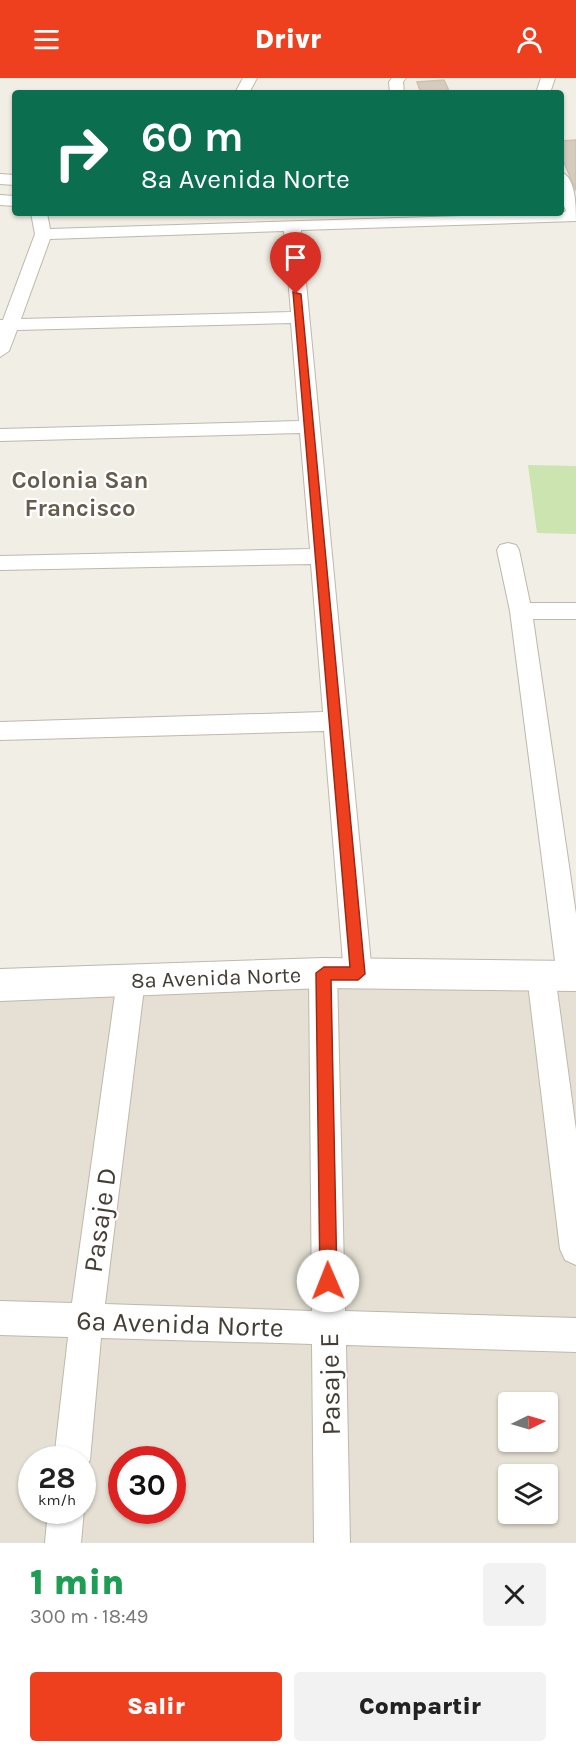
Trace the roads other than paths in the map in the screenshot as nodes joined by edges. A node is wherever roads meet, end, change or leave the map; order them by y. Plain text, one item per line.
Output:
1 (564, 185) edge
2 (40, 216) edge
3 (576, 216) edge
4 (416, 217) edge
5 (317, 219) edge
6 (292, 226) junction
7 (43, 234) junction
8 (298, 317) junction
9 (4, 326) edge
10 (0, 351) edge
11 (308, 427) junction
12 (0, 435) edge
13 (508, 550) dead end
14 (320, 556) junction
15 (0, 563) edge
16 (521, 610) junction
17 (576, 611) edge
18 (335, 721) junction
19 (0, 732) edge
20 (324, 973) junction
21 (358, 974) junction
22 (563, 976) edge
23 (131, 980) junction
24 (0, 985) edge
25 (576, 1249) edge
26 (0, 1318) edge
27 (87, 1321) junction
28 (329, 1328) junction
29 (576, 1335) edge
30 (74, 1446) edge
31 (65, 1524) edge
32 (63, 1543) edge
33 (332, 1543) edge

1 - 3 street
2 - 7 street
3 - 4 street
4 - 5 street
5 - 6 street
6 - 7 street
6 - 8 street
7 - 9 street
8 - 9 street
8 - 11 street
9 - 10 street
11 - 12 street
11 - 14 street
13 - 16 street
14 - 15 street
14 - 18 street
16 - 17 street
16 - 22 street
18 - 19 street
18 - 21 street
20 - 21 street, 8a Avenida Norte
20 - 23 street, 8a Avenida Norte
20 - 28 street, Pasaje E
21 - 22 street, 8a Avenida Norte
22 - 25 street
23 - 24 street, 8a Avenida Norte
23 - 27 street, Pasaje D
26 - 27 street, 6a Avenida Norte
27 - 28 street, 6a Avenida Norte
27 - 30 street, Pasaje D
28 - 29 street, 6a Avenida Norte
28 - 33 street, Pasaje E
31 - 32 street

